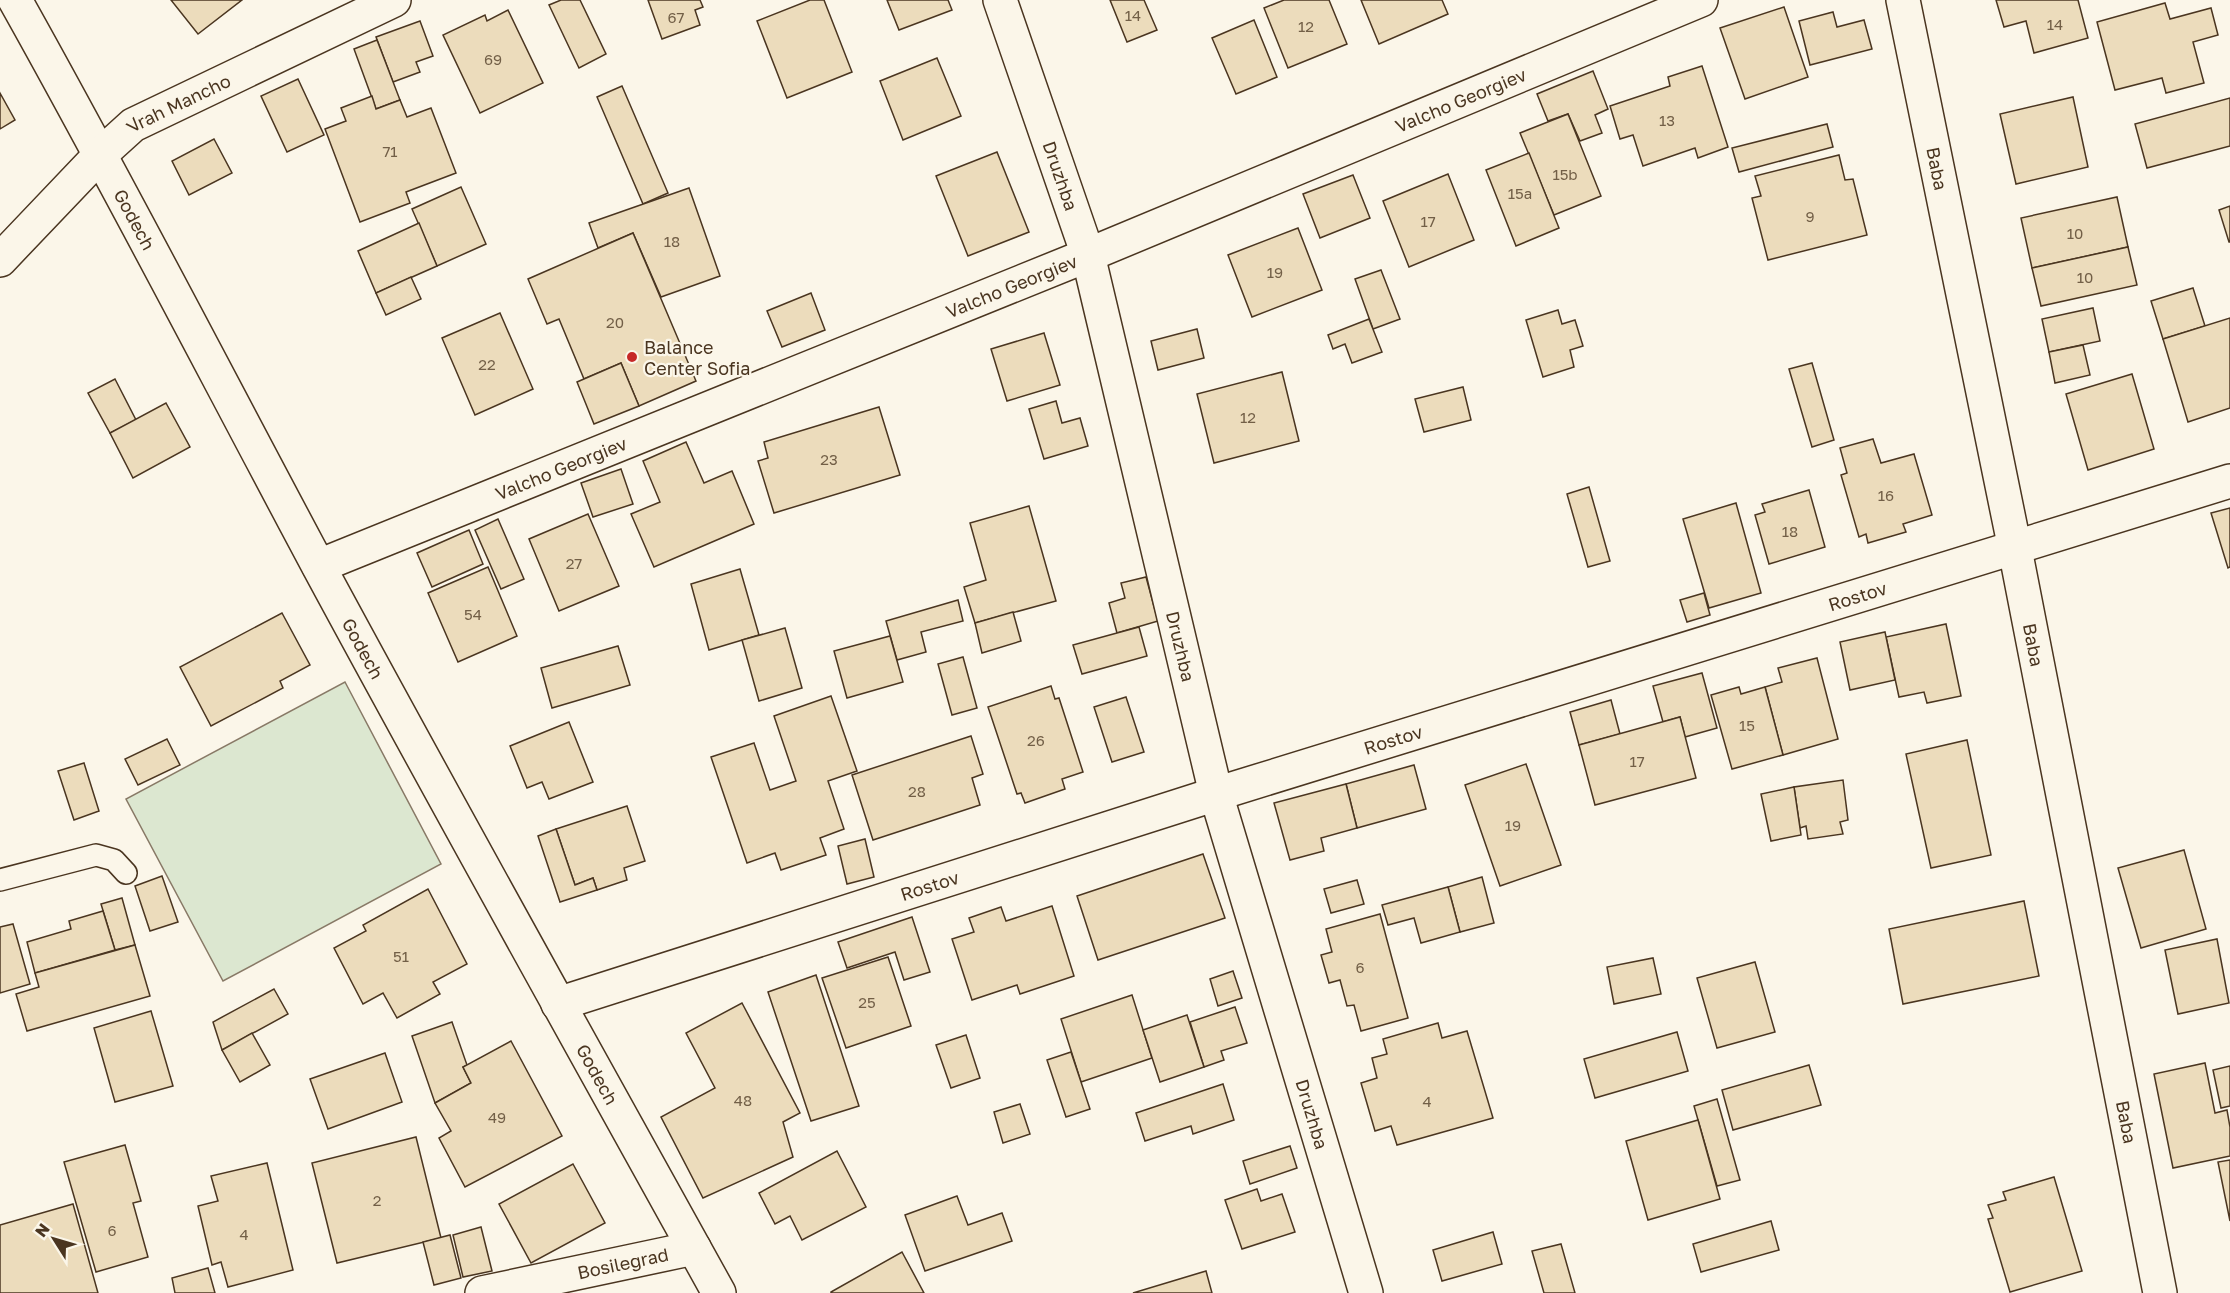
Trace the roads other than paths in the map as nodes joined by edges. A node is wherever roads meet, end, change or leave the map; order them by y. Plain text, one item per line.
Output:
1 (15, 0) edge
2 (394, 0) edge
3 (1000, 0) edge
4 (1701, 0) edge
5 (1903, 0) edge
6 (101, 153) junction
7 (1088, 255) junction
8 (0, 260) edge
9 (2230, 481) edge
10 (2014, 549) junction
11 (318, 566) junction
12 (1216, 794) junction
13 (126, 873) dead end
14 (0, 880) edge
15 (558, 1004) junction
16 (694, 1248) junction
17 (482, 1293) edge
18 (718, 1293) edge
19 (1366, 1293) edge
20 (2160, 1293) edge

1 - 6 street, Godech
2 - 6 street, Vrah Mancho
3 - 7 street, Druzhba
4 - 7 street, Valcho Georgiev
5 - 10 street, Baba
6 - 8 street, Vrah Mancho
6 - 11 street, Godech
7 - 11 street, Valcho Georgiev
7 - 12 street, Druzhba
9 - 10 street, Rostov
10 - 12 street, Rostov
10 - 20 street, Baba
11 - 15 street, Godech
12 - 15 street, Rostov
12 - 19 street, Druzhba
13 - 14 lane
15 - 16 street, Godech
16 - 17 street, Bosilegrad
16 - 18 street, Godech

